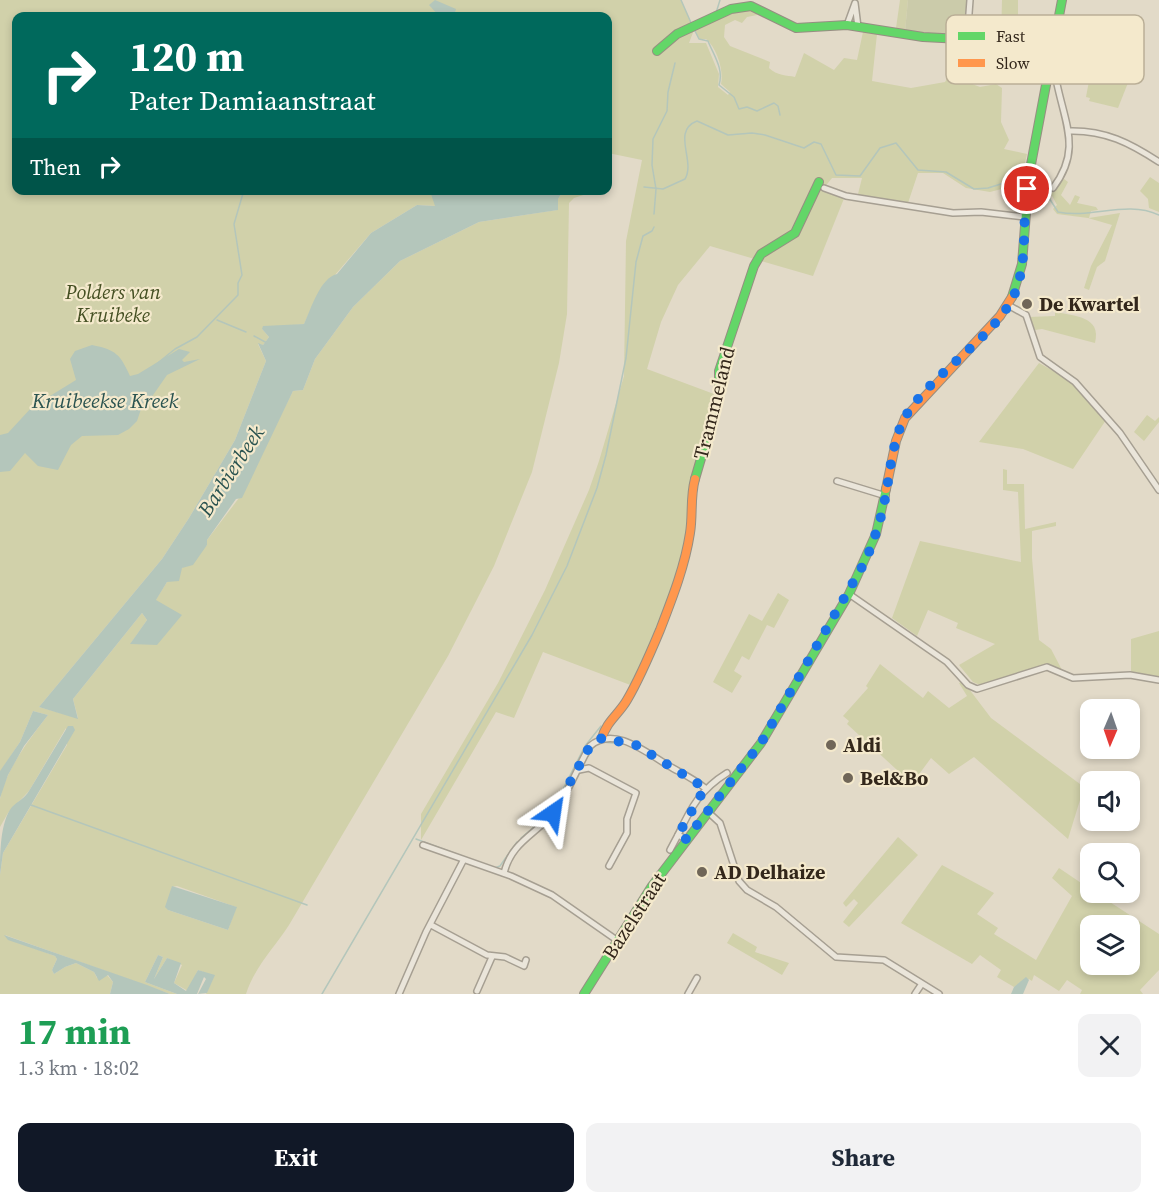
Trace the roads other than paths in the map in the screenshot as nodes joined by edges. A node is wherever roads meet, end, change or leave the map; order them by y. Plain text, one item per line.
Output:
1 (970, 0) edge
2 (1062, 0) edge
3 (855, 1) edge
4 (969, 15) edge
5 (1059, 15) edge
6 (848, 25) junction
7 (858, 27) junction
8 (946, 37) edge
9 (657, 51) dead end
10 (1046, 84) edge
11 (1057, 84) edge
12 (1069, 131) junction
13 (1159, 162) edge
14 (822, 185) joint
15 (1053, 188) dead end
16 (1024, 217) junction
17 (1008, 305) junction
18 (837, 481) dead end
19 (1159, 490) edge
20 (886, 496) junction
21 (849, 594) junction
22 (1159, 680) edge
23 (602, 738) junction
24 (579, 770) junction
25 (727, 772) dead end
26 (705, 788) junction
27 (708, 812) junction
28 (678, 835) junction
29 (686, 839) junction
30 (423, 845) dead end
31 (670, 850) dead end
32 (463, 861) junction
33 (609, 866) dead end
34 (504, 873) junction
35 (430, 925) junction
36 (618, 941) junction
37 (492, 957) junction
38 (526, 960) dead end
39 (697, 978) dead end
40 (921, 985) junction
41 (477, 991) dead end
42 (399, 994) edge
43 (584, 994) edge
44 (688, 994) edge
45 (915, 994) edge
46 (939, 994) edge

1 - 4 street
2 - 5 main road, Bazelstraat
3 - 6 street
3 - 7 street
6 - 7 main road
6 - 9 main road
7 - 8 main road
10 - 16 main road, Bazelstraat
11 - 12 street
12 - 13 street
12 - 15 street
14 - 16 street
14 - 23 main road, Trammeland
16 - 17 main road, Bazelstraat
17 - 19 street
17 - 20 main road, Bazelstraat
18 - 20 street
20 - 21 main road, Bazelstraat
21 - 22 street
21 - 27 main road, Bazelstraat
23 - 24 street
23 - 26 street
24 - 33 street
24 - 34 street
25 - 26 street, Bazelstraat
26 - 28 street, Bazelstraat
27 - 29 main road, Bazelstraat
27 - 40 street
28 - 29 street
28 - 31 street, Bazelstraat
29 - 36 main road, Bazelstraat
30 - 32 street
32 - 34 street
32 - 35 street
34 - 36 street
35 - 37 street
35 - 42 street
36 - 43 main road, Bazelstraat
37 - 38 street
37 - 41 street
39 - 44 street
40 - 45 street
40 - 46 street

